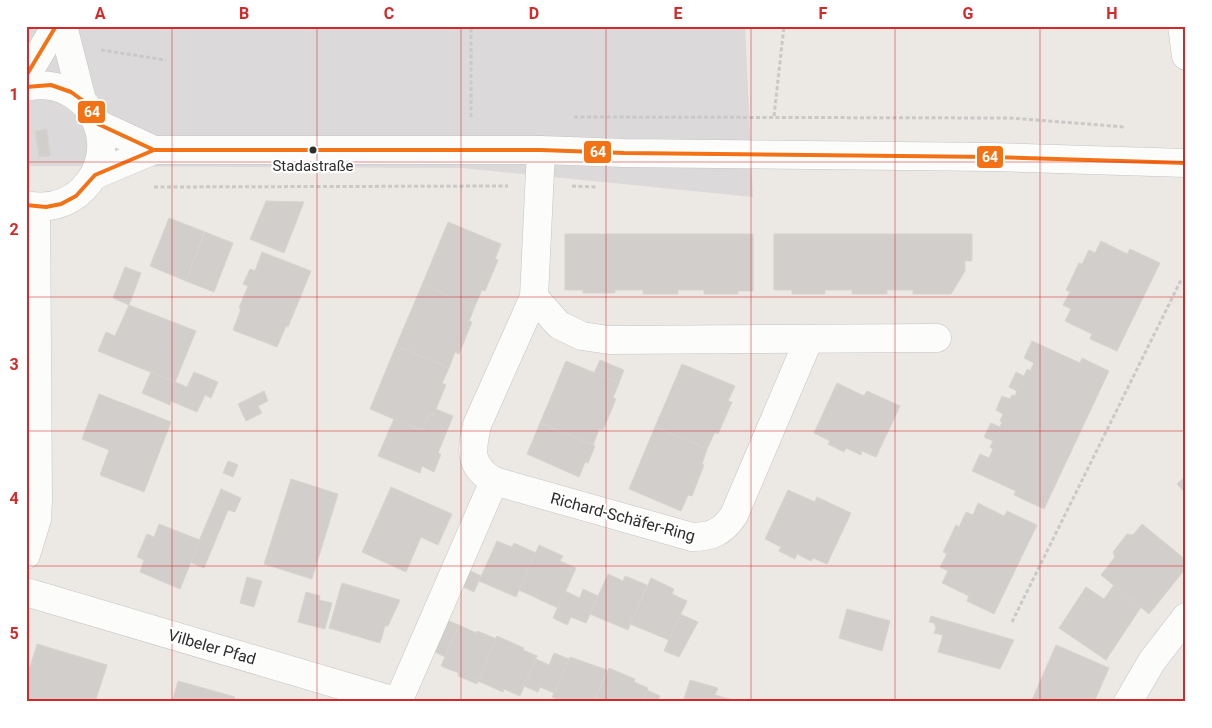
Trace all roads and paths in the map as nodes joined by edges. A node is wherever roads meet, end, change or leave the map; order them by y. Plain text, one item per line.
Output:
1 (56, 26) edge
2 (64, 26) edge
3 (472, 26) edge
4 (784, 26) edge
5 (1182, 26) edge
6 (99, 50) dead end
7 (1186, 56) edge
8 (166, 60) dead end
9 (26, 76) edge
10 (26, 87) edge
11 (82, 100) junction
12 (774, 116) junction
13 (480, 117) dead end
14 (566, 117) dead end
15 (98, 124) junction
16 (1128, 127) dead end
17 (154, 150) junction
18 (541, 150) junction
19 (1186, 163) edge
20 (94, 176) junction
21 (538, 186) junction
22 (147, 187) dead end
23 (608, 187) dead end
24 (31, 206) edge
25 (1181, 280) dead end
26 (534, 297) junction
27 (937, 338) dead end
28 (809, 339) junction
29 (494, 481) junction
30 (26, 555) edge
31 (26, 592) edge
32 (1186, 617) edge
33 (1012, 622) dead end
34 (398, 702) edge
35 (1128, 702) edge

1 - 9 street
2 - 11 street
3 - 13 path
4 - 12 path
5 - 7 street
6 - 8 path
10 - 11 street
11 - 15 street
12 - 14 path
12 - 16 path
15 - 17 street
15 - 20 street
17 - 18 street
17 - 20 street
18 - 19 street
18 - 21 street, Richard-Schäfer-Ring
20 - 24 street
21 - 22 path
21 - 23 path
21 - 26 street, Richard-Schäfer-Ring
24 - 30 street
25 - 33 path
26 - 28 street
26 - 29 street, Richard-Schäfer-Ring
27 - 28 street
28 - 29 street, Richard-Schäfer-Ring
29 - 34 street
31 - 34 street, Vilbeler Pfad
32 - 35 street

